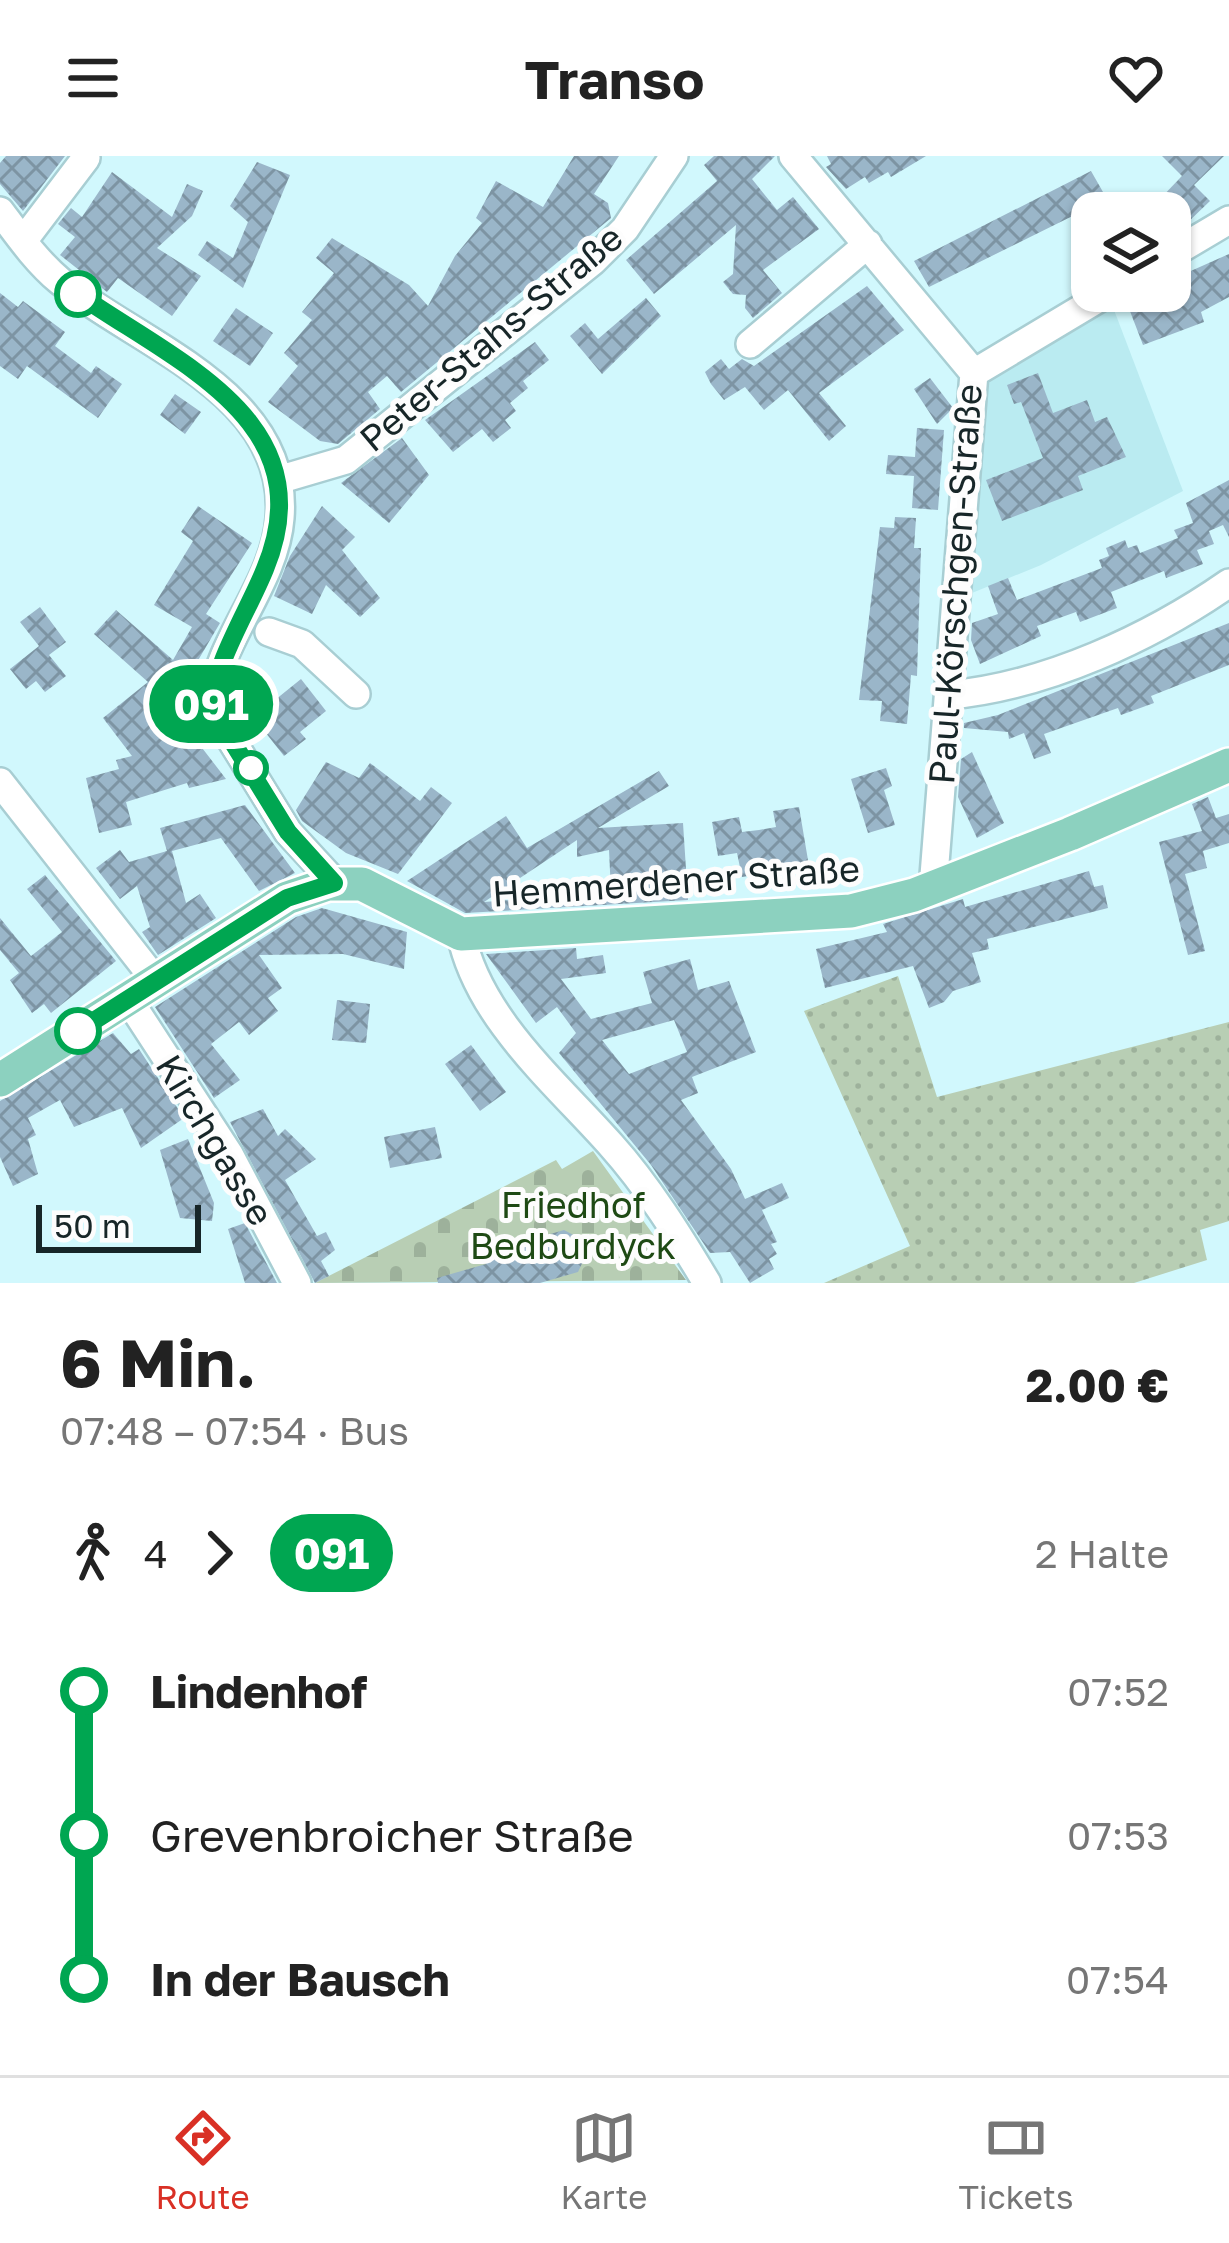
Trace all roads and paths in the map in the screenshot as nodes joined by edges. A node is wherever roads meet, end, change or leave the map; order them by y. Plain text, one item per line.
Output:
1 (674, 156) edge
2 (795, 156) edge
3 (86, 158) edge
4 (0, 211) edge
5 (1229, 220) edge
6 (23, 241) junction
7 (1191, 243) edge
8 (868, 244) junction
9 (1076, 312) edge
10 (750, 344) dead end
11 (974, 373) junction
12 (278, 481) junction
13 (1229, 583) edge
14 (269, 632) dead end
15 (356, 694) dead end
16 (950, 695) junction
17 (1229, 764) edge
18 (0, 782) edge
19 (334, 883) junction
20 (933, 888) junction
21 (461, 934) junction
22 (142, 990) junction
23 (0, 1080) edge
24 (297, 1283) edge
25 (707, 1283) edge

1 - 12 street, Peter-Stahs-Straße
2 - 8 street, Paul-Körschgen-Straße
3 - 6 street
4 - 6 street
5 - 7 street
6 - 12 street
8 - 10 street
8 - 11 street, Paul-Körschgen-Straße
9 - 11 street
11 - 16 street, Paul-Körschgen-Straße
12 - 19 street
13 - 16 street
14 - 15 street
16 - 20 street, Paul-Körschgen-Straße
17 - 20 main road, Hemmerdener Straße
18 - 22 street, Kirchgasse
19 - 21 main road
19 - 22 main road
20 - 21 main road, Hemmerdener Straße
21 - 25 street
22 - 23 main road
22 - 24 street, Kirchgasse

